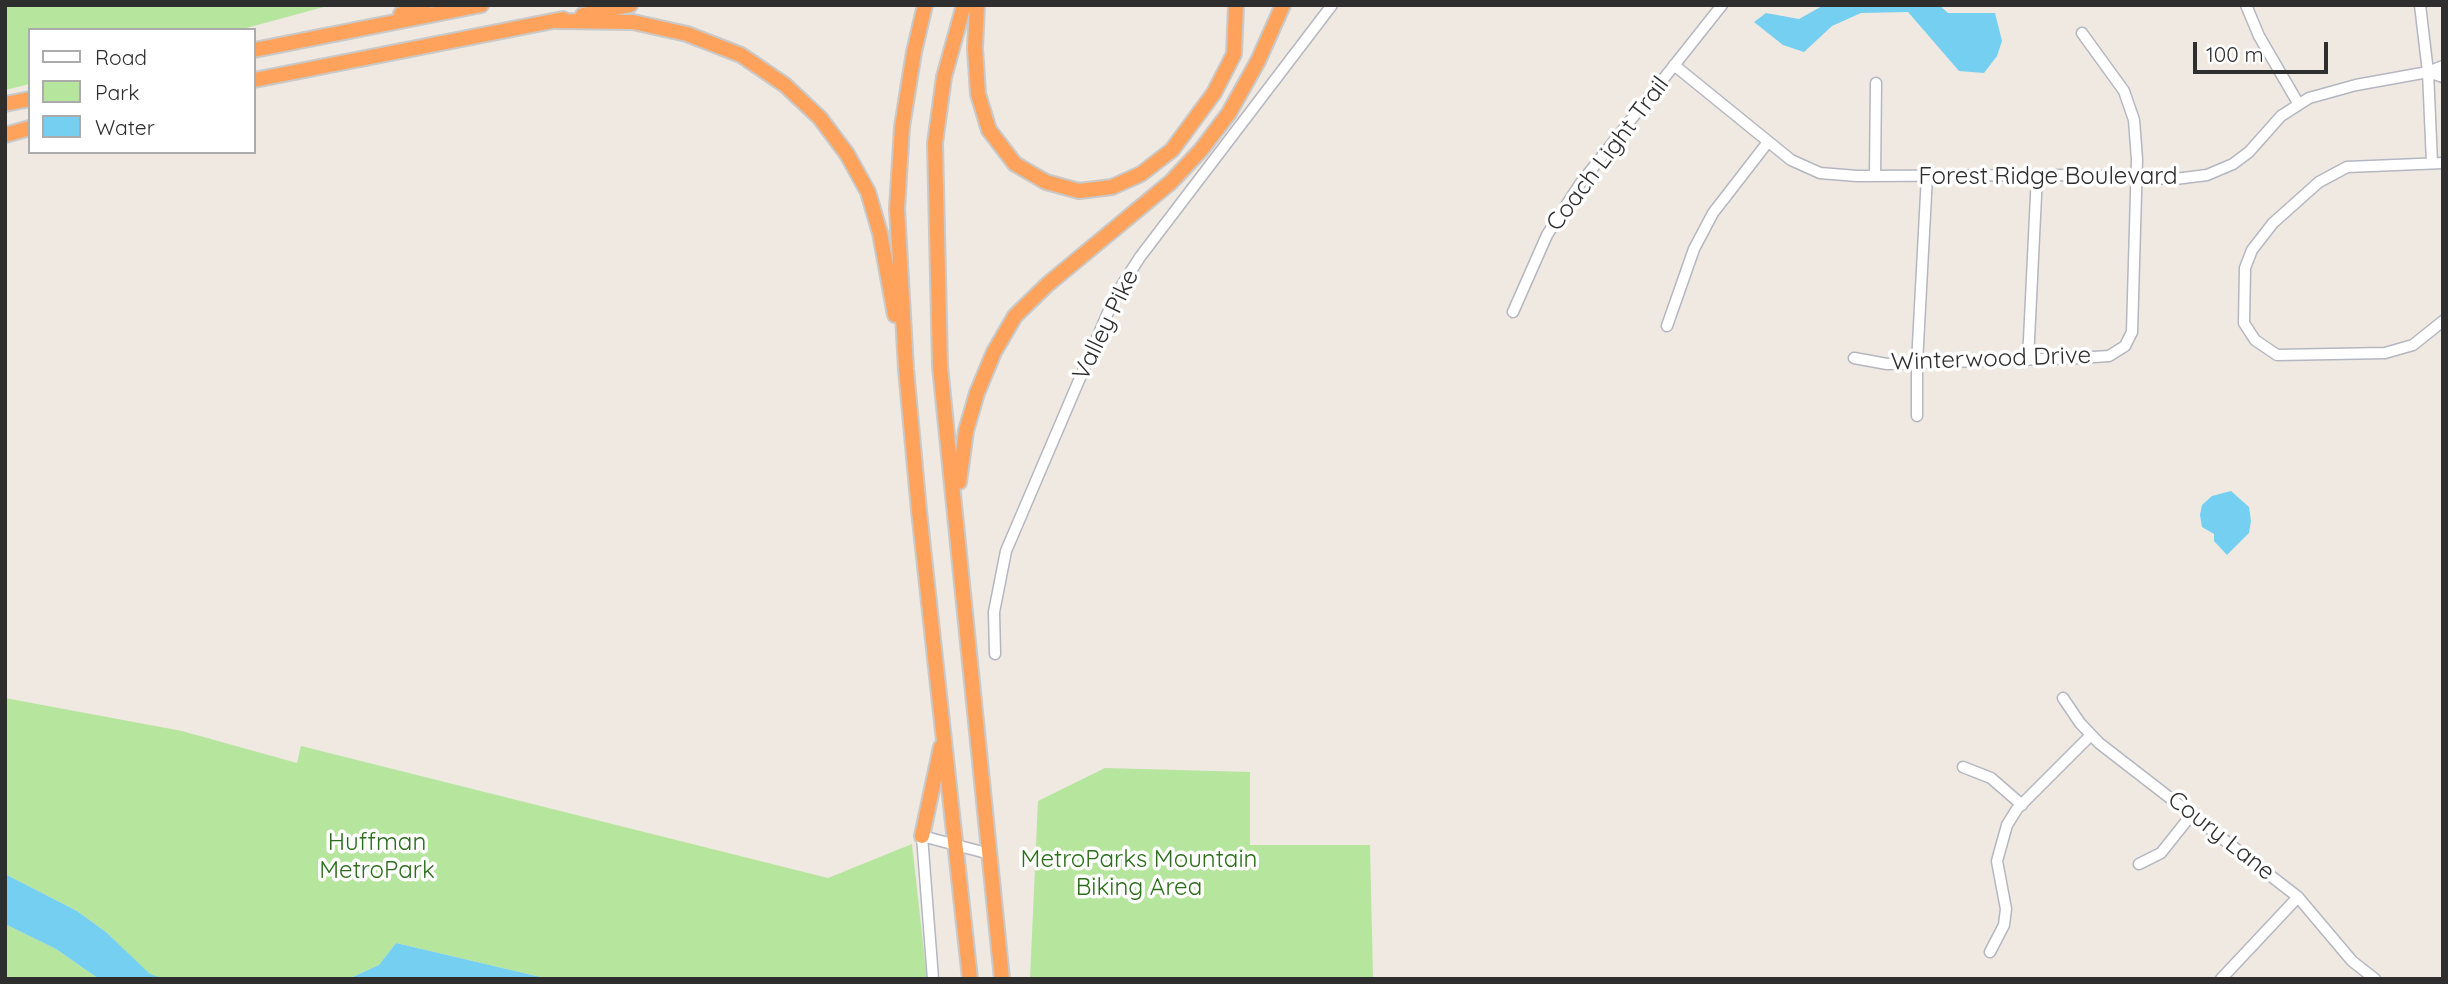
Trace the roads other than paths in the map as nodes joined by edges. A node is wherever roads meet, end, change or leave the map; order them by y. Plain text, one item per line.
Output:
1 (424, 5) edge
2 (481, 5) edge
3 (630, 5) edge
4 (925, 5) edge
5 (964, 5) edge
6 (977, 5) edge
7 (1236, 5) edge
8 (1283, 5) edge
9 (1332, 5) edge
10 (1722, 5) edge
11 (2246, 5) edge
12 (2420, 5) edge
13 (556, 21) junction
14 (346, 32) junction
15 (2082, 33) dead end
16 (256, 50) edge
17 (1674, 65) junction
18 (2443, 66) edge
19 (2428, 72) junction
20 (2443, 77) edge
21 (256, 80) edge
22 (1876, 83) dead end
23 (28, 99) edge
24 (2298, 103) junction
25 (5, 104) edge
26 (28, 129) edge
27 (5, 135) edge
28 (1768, 142) junction
29 (2437, 163) edge
30 (2037, 175) junction
31 (1875, 176) junction
32 (1927, 176) junction
33 (2136, 176) junction
34 (1513, 312) dead end
35 (2443, 321) edge
36 (1667, 326) dead end
37 (1854, 358) dead end
38 (2028, 359) junction
39 (1917, 363) junction
40 (906, 369) junction
41 (1917, 416) dead end
42 (956, 511) junction
43 (995, 654) dead end
44 (2063, 698) dead end
45 (945, 728) junction
46 (2091, 735) junction
47 (1963, 766) dead end
48 (2022, 805) junction
49 (2192, 814) junction
50 (922, 835) junction
51 (956, 845) junction
52 (990, 854) junction
53 (2139, 864) dead end
54 (2298, 897) junction
55 (1990, 952) dead end
56 (933, 979) edge
57 (970, 979) edge
58 (1002, 979) edge
59 (2221, 979) edge
60 (2375, 979) edge

1 - 14 highway
2 - 14 highway
3 - 13 highway
4 - 40 highway
5 - 42 highway
6 - 7 highway
8 - 42 highway
9 - 43 street, Valley Pike
10 - 17 street, Coach Light Trail
11 - 24 street
12 - 19 street
13 - 21 highway
13 - 40 highway
14 - 16 highway
15 - 33 street
17 - 28 street, Forest Ridge Boulevard
17 - 34 street, Coach Light Trail
18 - 19 street, Forest Ridge Boulevard
19 - 20 street, Forest Ridge Boulevard
19 - 24 street, Forest Ridge Boulevard
19 - 29 street
22 - 31 street
23 - 25 highway
24 - 33 street, Forest Ridge Boulevard
26 - 27 highway
28 - 31 street, Forest Ridge Boulevard
28 - 36 street
29 - 35 street
30 - 32 street, Forest Ridge Boulevard
30 - 33 street, Forest Ridge Boulevard
30 - 38 street
31 - 32 street, Forest Ridge Boulevard
32 - 39 street
33 - 38 street, Winterwood Drive
37 - 39 street, Winterwood Drive
38 - 39 street, Winterwood Drive
39 - 41 street
40 - 45 highway
42 - 52 highway
44 - 46 street, Coury Lane
45 - 50 highway
45 - 51 highway
46 - 48 street
46 - 49 street, Coury Lane
47 - 48 street
48 - 55 street
49 - 53 street
49 - 54 street, Coury Lane
50 - 51 street
50 - 56 street
51 - 52 street
51 - 57 highway
52 - 58 highway
54 - 59 street
54 - 60 street, Coury Lane

